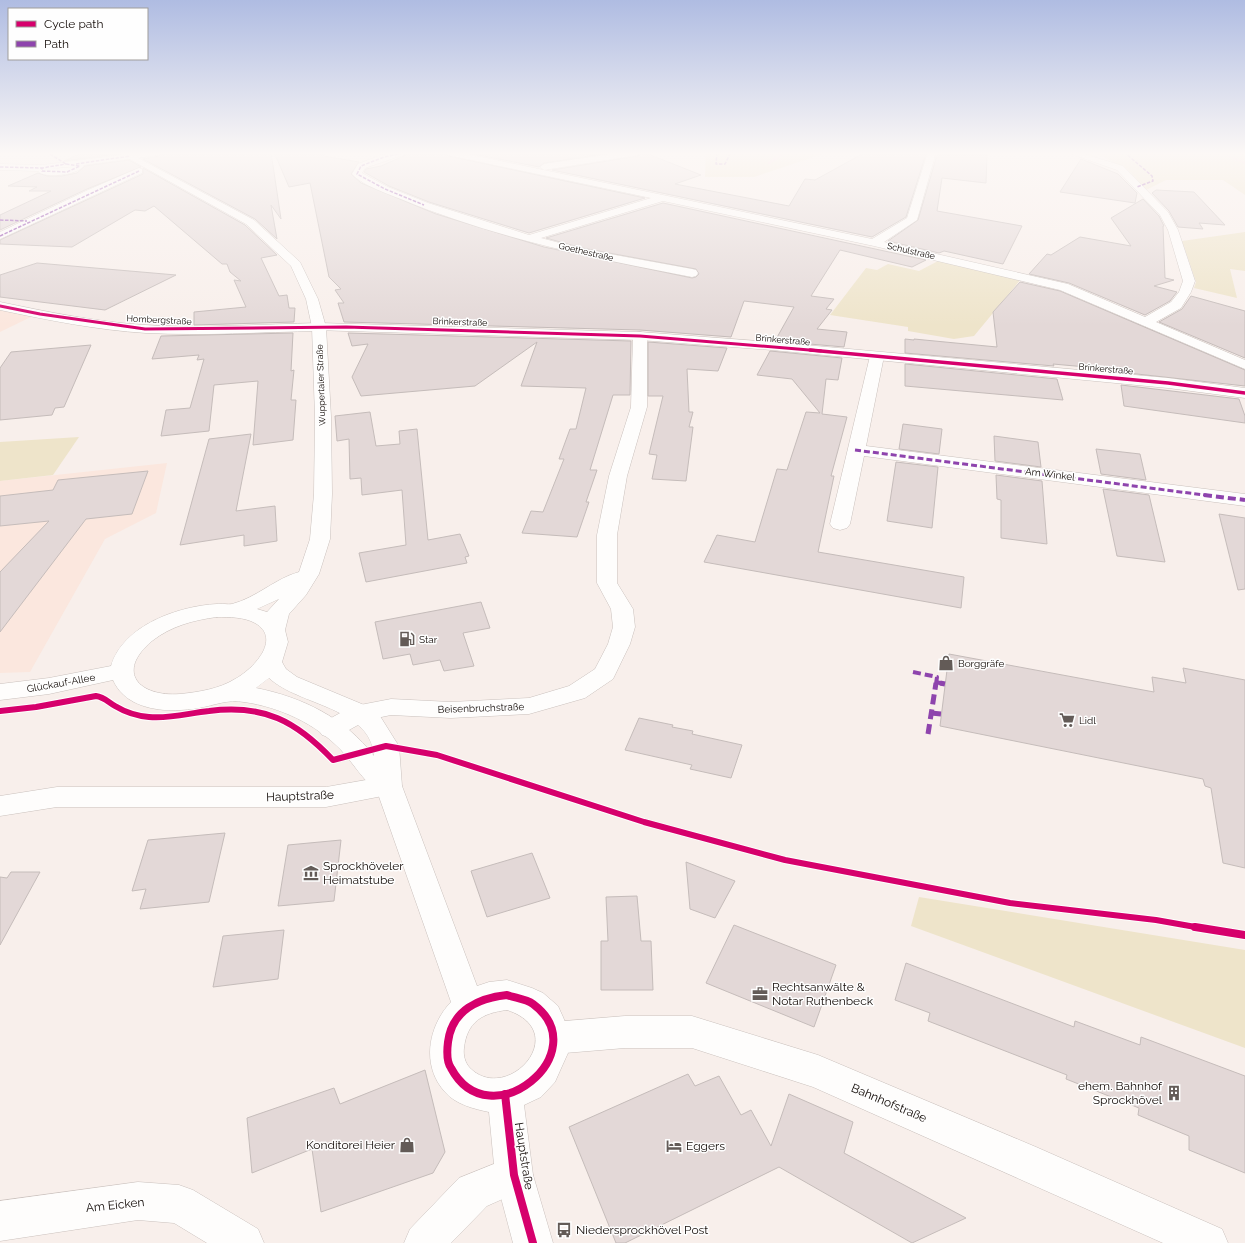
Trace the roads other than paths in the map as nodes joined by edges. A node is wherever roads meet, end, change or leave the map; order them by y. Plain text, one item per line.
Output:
1 (53, 210) edge
2 (228, 210) edge
3 (439, 210) edge
4 (623, 210) edge
5 (719, 210) edge
6 (915, 210) edge
7 (1160, 210) edge
8 (0, 220) edge
9 (29, 221) junction
10 (0, 236) edge
11 (529, 238) junction
12 (874, 243) junction
13 (692, 273) dead end
14 (0, 306) edge
15 (1146, 322) junction
16 (319, 327) junction
17 (640, 336) junction
18 (877, 356) junction
19 (1245, 365) edge
20 (1245, 393) edge
21 (855, 450) junction
22 (1245, 500) edge
23 (840, 524) dead end
24 (309, 574) junction
25 (236, 610) junction
26 (274, 629) junction
27 (270, 663) junction
28 (122, 671) junction
29 (0, 692) edge
30 (229, 692) junction
31 (360, 714) junction
32 (332, 729) junction
33 (389, 786) junction
34 (0, 806) edge
35 (471, 1005) junction
36 (553, 1038) junction
37 (504, 1094) junction
38 (514, 1175) junction
39 (0, 1221) edge
40 (244, 1243) edge
41 (424, 1243) edge
42 (533, 1243) edge
43 (1208, 1243) edge

1 - 9 street
2 - 16 street, Wuppertaler Straße
3 - 11 street, Goethestraße
4 - 11 street
5 - 12 street, Schulstraße
6 - 12 street
7 - 15 street
8 - 9 street
9 - 10 street
11 - 13 street, Goethestraße
12 - 15 street, Schulstraße
14 - 16 street, Hombergstraße
15 - 19 street, Schulstraße
16 - 17 street, Brinkerstraße
16 - 24 street, Wuppertaler Straße
17 - 18 street, Brinkerstraße
17 - 31 street, Beisenbruchstraße
18 - 20 street, Brinkerstraße
18 - 21 street
21 - 22 street, Am Winkel
21 - 23 street
24 - 25 street
24 - 26 street, Wuppertaler Straße
25 - 26 street
25 - 28 street
26 - 27 street
27 - 30 street
27 - 31 street
28 - 29 street, Glückauf-Allee
28 - 30 street
30 - 32 street
31 - 32 street
31 - 33 street
32 - 33 street
33 - 34 street, Hauptstraße
33 - 35 street
35 - 36 street
35 - 37 street
36 - 37 street
36 - 43 street, Bahnhofstraße
37 - 38 street, Hauptstraße
38 - 41 street
38 - 42 street, Hauptstraße
39 - 40 street, Am Eicken

